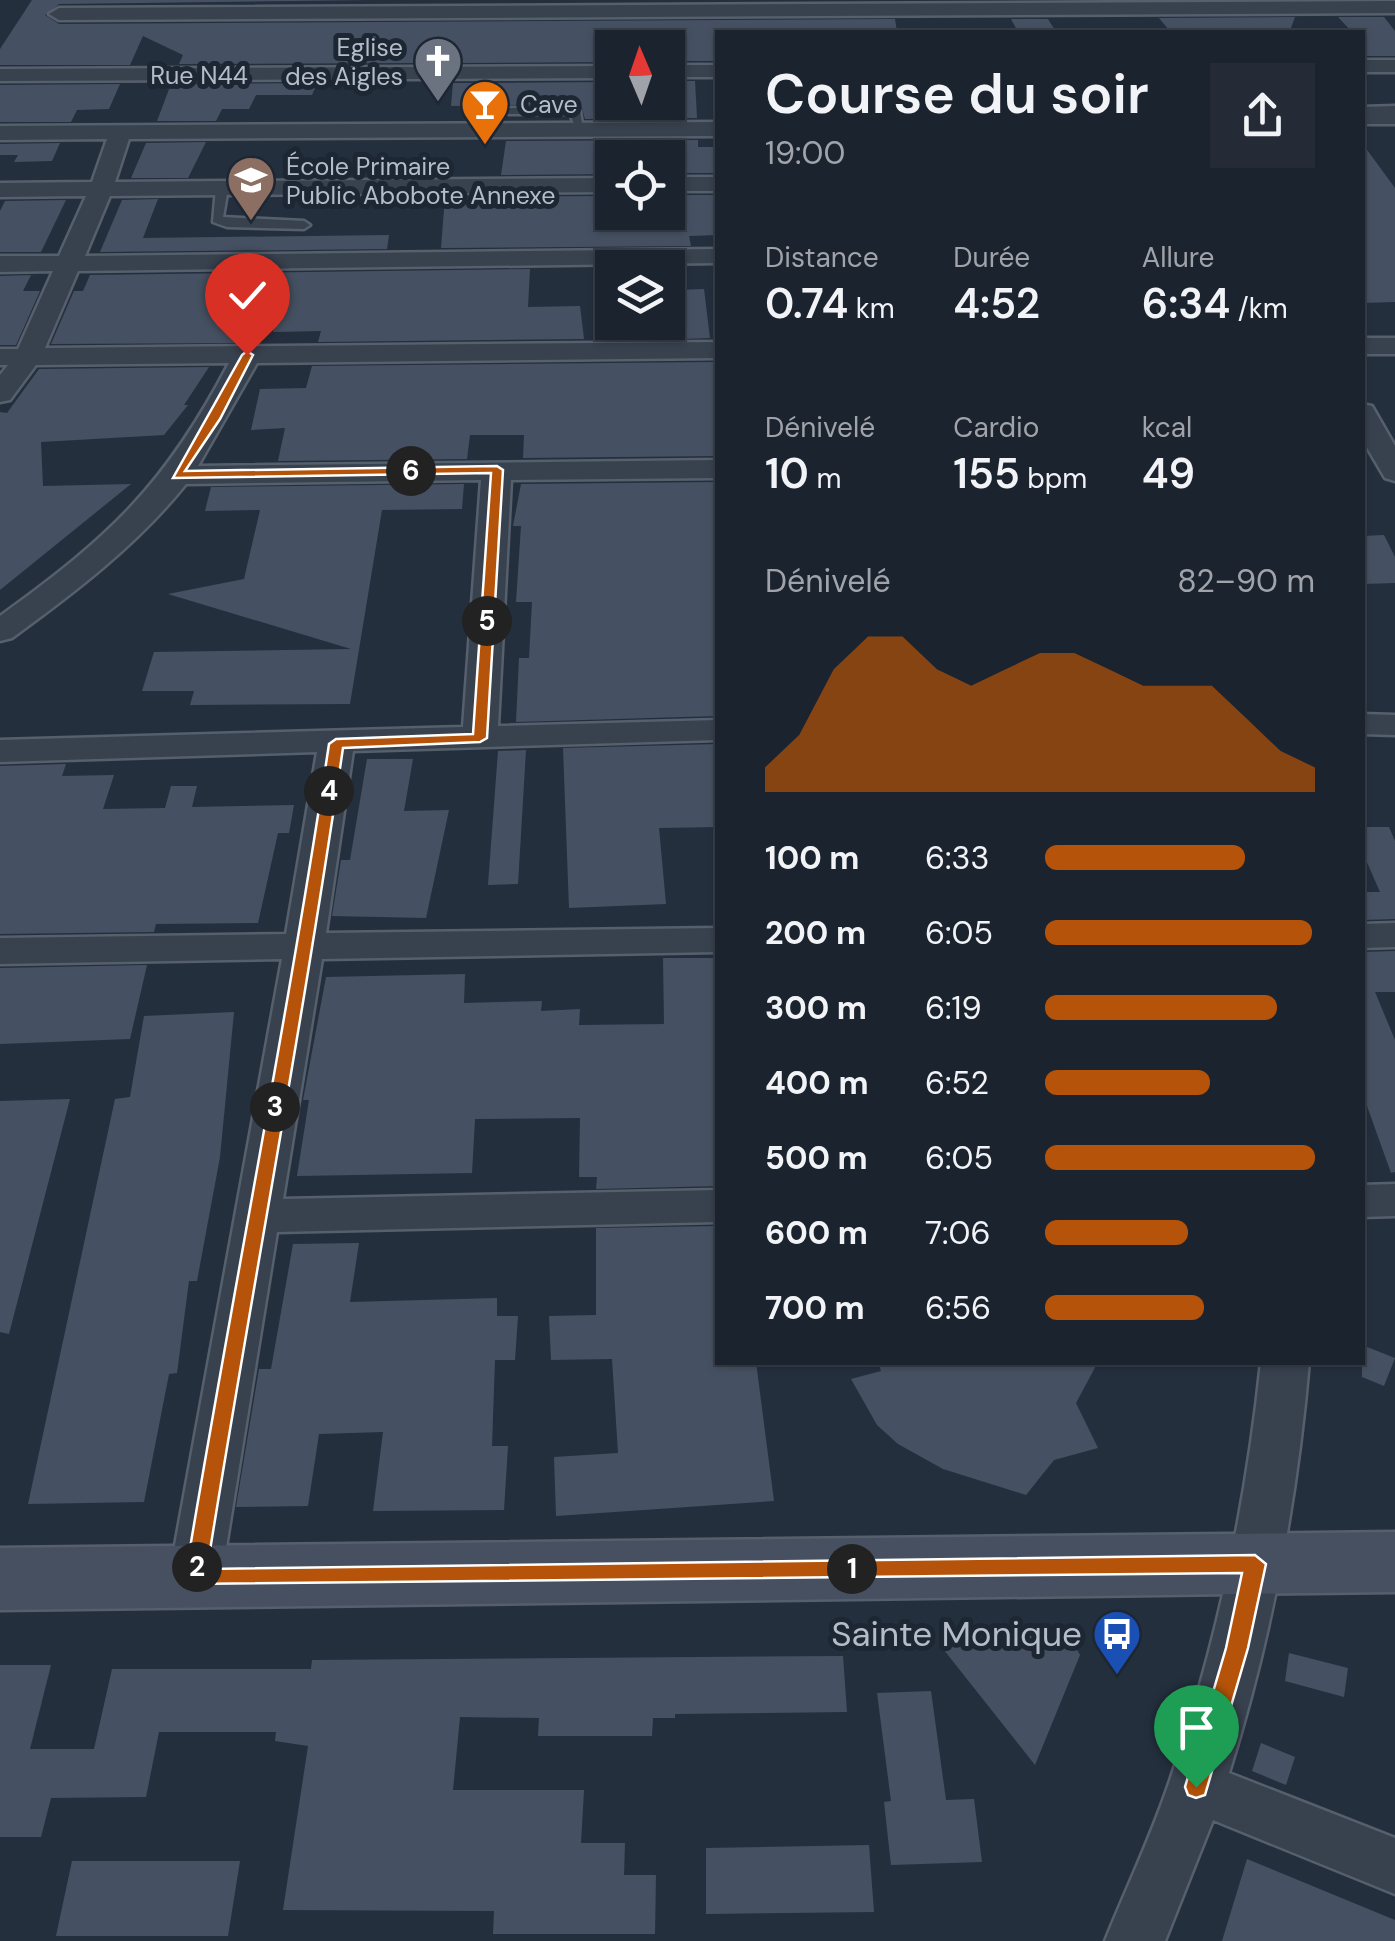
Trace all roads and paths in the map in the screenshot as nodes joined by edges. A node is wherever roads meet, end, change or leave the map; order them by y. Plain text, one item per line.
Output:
1 (929, 5) edge
2 (555, 6) edge
3 (730, 6) edge
4 (232, 7) edge
5 (385, 7) edge
6 (1395, 7) edge
7 (1264, 8) junction
8 (60, 14) edge
9 (492, 28) junction
10 (937, 30) edge
11 (1280, 30) edge
12 (29, 66) junction
13 (1365, 66) edge
14 (1395, 66) edge
15 (715, 71) edge
16 (685, 72) edge
17 (0, 75) edge
18 (595, 75) edge
19 (480, 99) junction
20 (509, 111) dead end
21 (715, 121) edge
22 (0, 122) edge
23 (578, 122) junction
24 (715, 129) edge
25 (120, 132) junction
26 (0, 133) edge
27 (431, 158) junction
28 (595, 182) edge
29 (685, 184) edge
30 (715, 184) edge
31 (222, 188) junction
32 (101, 189) junction
33 (0, 190) edge
34 (304, 225) dead end
35 (715, 256) edge
36 (67, 263) junction
37 (0, 264) edge
38 (1365, 346) edge
39 (1395, 346) edge
40 (715, 350) edge
41 (247, 355) junction
42 (14, 357) edge
43 (0, 394) edge
44 (1365, 417) edge
45 (715, 469) edge
46 (497, 470) junction
47 (1395, 472) edge
48 (177, 475) junction
49 (0, 630) edge
50 (1365, 724) edge
51 (1395, 724) edge
52 (715, 730) edge
53 (480, 738) junction
54 (336, 744) junction
55 (0, 750) edge
56 (1395, 935) edge
57 (1365, 936) edge
58 (715, 940) edge
59 (306, 945) junction
60 (0, 951) edge
61 (1395, 1200) edge
62 (1365, 1201) edge
63 (715, 1206) edge
64 (255, 1216) junction
65 (1285, 1365) edge
66 (1255, 1564) junction
67 (1392, 1566) edge
68 (195, 1578) junction
69 (0, 1580) edge
70 (1196, 1787) junction
71 (1395, 1866) edge
72 (1134, 1941) edge

1 - 3 street
1 - 7 street
1 - 10 street
2 - 3 street
2 - 9 street
4 - 5 street
4 - 8 street
5 - 9 street
6 - 7 street
7 - 11 street
9 - 19 street
12 - 17 street, Rue N44
12 - 19 street, Rue N44
12 - 22 street
13 - 14 street
15 - 16 street
18 - 19 street, Rue N44
19 - 22 street
19 - 23 street
20 - 23 lane
21 - 23 street
24 - 27 street
25 - 26 street
25 - 27 street
25 - 32 street
27 - 28 street
27 - 31 street
29 - 30 street
31 - 32 street
31 - 34 lane
32 - 33 street
32 - 36 street
35 - 36 street
36 - 37 street
36 - 42 street
38 - 39 street
40 - 41 street
41 - 42 street
41 - 48 street
42 - 43 street
44 - 47 street
45 - 46 street
46 - 48 street
46 - 53 street
48 - 49 street
50 - 51 street
52 - 53 street
53 - 54 street
54 - 55 street
54 - 59 street
56 - 57 street
58 - 59 street
59 - 60 street
59 - 64 street
61 - 62 street
63 - 64 street
64 - 68 street
65 - 66 street
66 - 67 street
66 - 68 street
66 - 70 street
68 - 69 street
70 - 71 street
70 - 72 street

